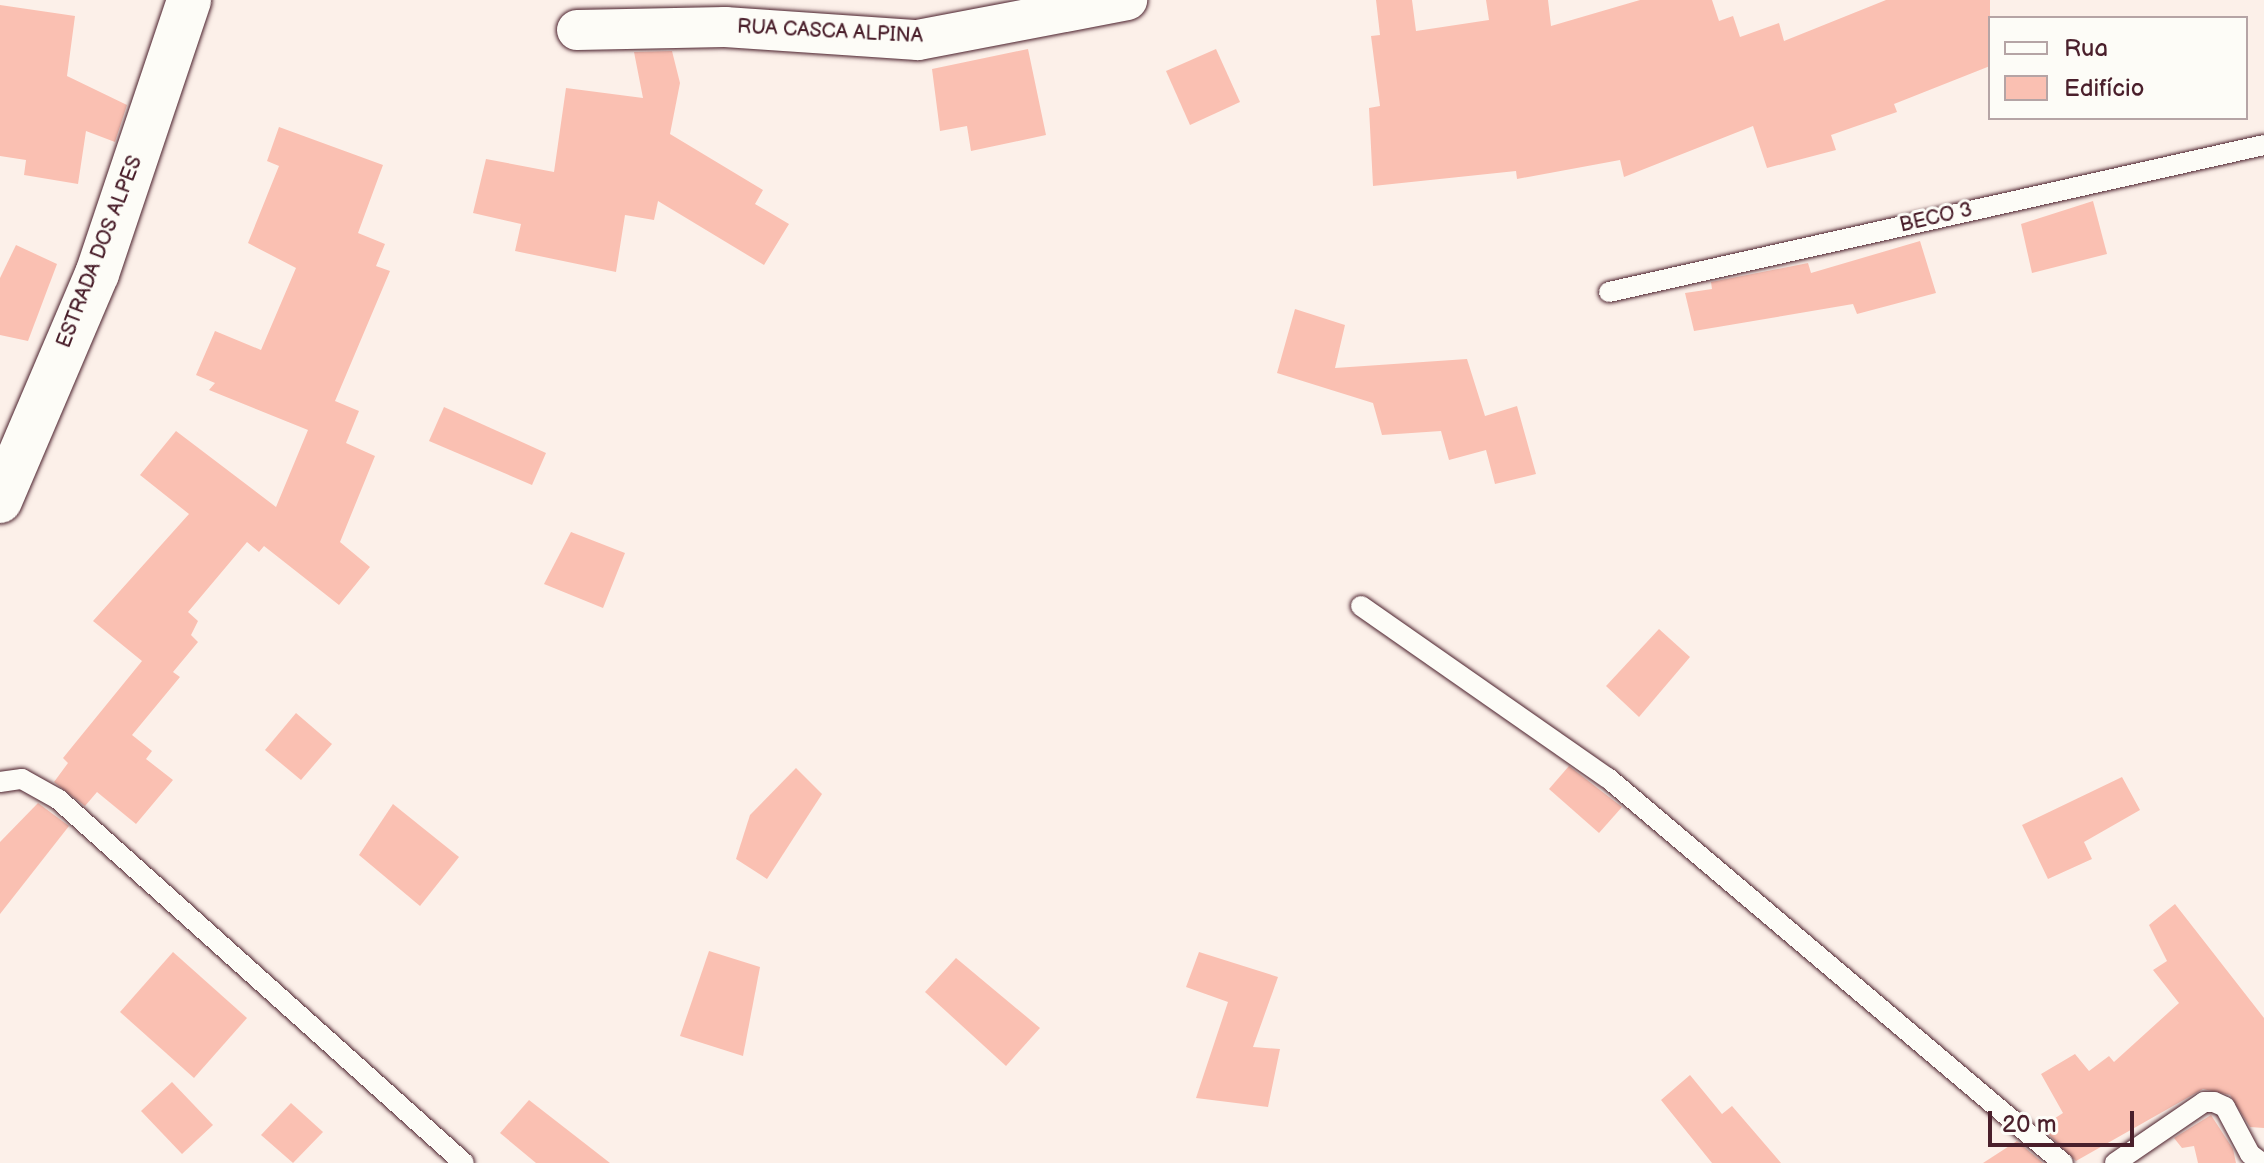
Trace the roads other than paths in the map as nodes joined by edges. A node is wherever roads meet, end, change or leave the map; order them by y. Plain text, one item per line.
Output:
1 (189, 0) edge
2 (1127, 0) edge
3 (577, 30) dead end
4 (2264, 145) edge
5 (1609, 292) dead end
6 (0, 501) edge
7 (1361, 606) dead end
8 (0, 782) edge
9 (464, 1163) edge
10 (2063, 1163) edge
11 (2115, 1163) edge
12 (2262, 1163) edge

1 - 6 street, ESTRADA DOS ALPES
2 - 3 street, RUA CASCA ALPINA
4 - 5 lane, BECO 3
7 - 10 lane
8 - 9 lane
11 - 12 lane

